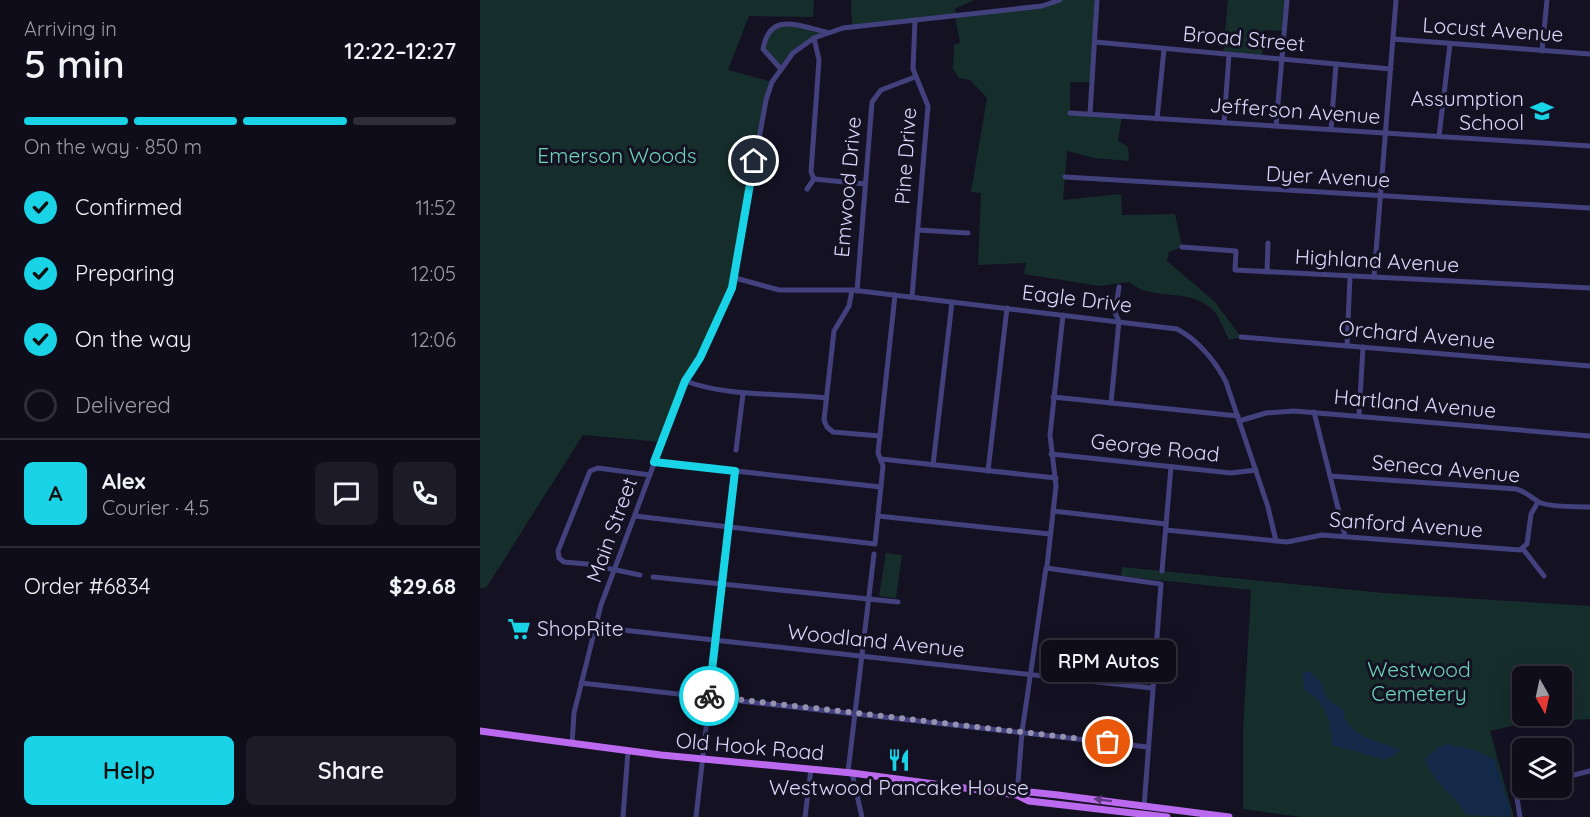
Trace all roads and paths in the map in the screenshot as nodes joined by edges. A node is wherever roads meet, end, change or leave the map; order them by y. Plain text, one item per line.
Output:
1 (1060, 0) edge
2 (1098, 0) edge
3 (1287, 0) edge
4 (1396, 0) edge
5 (1547, 0) edge
6 (915, 20) junction
7 (827, 32) junction
8 (814, 38) junction
9 (1393, 39) junction
10 (1095, 42) junction
11 (1450, 44) junction
12 (1164, 49) junction
13 (1542, 51) junction
14 (1590, 54) edge
15 (1229, 55) junction
16 (1282, 59) junction
17 (1336, 64) junction
18 (780, 68) junction
19 (1391, 69) junction
20 (915, 77) junction
21 (1070, 113) dead end
22 (1090, 114) junction
23 (1157, 119) junction
24 (1224, 123) junction
25 (1276, 126) junction
26 (1331, 129) junction
27 (1386, 133) junction
28 (1439, 136) junction
29 (1590, 146) edge
30 (1065, 177) dead end
31 (814, 179) junction
32 (865, 184) junction
33 (807, 189) dead end
34 (1381, 197) junction
35 (1590, 208) edge
36 (918, 230) junction
37 (968, 233) dead end
38 (1268, 243) dead end
39 (1182, 247) dead end
40 (1267, 272) junction
41 (1350, 276) junction
42 (1374, 277) junction
43 (735, 278) junction
44 (1119, 287) dead end
45 (1590, 288) edge
46 (854, 291) junction
47 (896, 295) junction
48 (912, 297) junction
49 (952, 302) junction
50 (1007, 308) junction
51 (1064, 315) junction
52 (1119, 321) junction
53 (1241, 337) dead end
54 (1347, 346) junction
55 (1363, 347) junction
56 (1590, 366) edge
57 (685, 381) junction
58 (743, 394) junction
59 (1053, 397) junction
60 (826, 399) junction
61 (1111, 403) junction
62 (1314, 412) junction
63 (1359, 416) junction
64 (1238, 418) junction
65 (880, 436) junction
66 (1590, 436) edge
67 (736, 450) dead end
68 (1051, 454) junction
69 (881, 459) junction
70 (654, 462) junction
71 (933, 465) junction
72 (1172, 467) junction
73 (1256, 470) junction
74 (735, 471) junction
75 (988, 471) junction
76 (650, 475) junction
77 (1330, 476) junction
78 (1056, 478) junction
79 (881, 487) junction
80 (1538, 502) junction
81 (1590, 507) edge
82 (1053, 511) junction
83 (634, 516) junction
84 (878, 516) junction
85 (728, 526) junction
86 (1166, 527) junction
87 (1050, 534) junction
88 (1345, 536) junction
89 (1275, 541) junction
90 (1524, 549) junction
91 (874, 554) dead end
92 (1046, 567) junction
93 (615, 571) junction
94 (1162, 571) dead end
95 (640, 575) dead end
96 (1545, 576) dead end
97 (653, 577) dead end
98 (722, 582) junction
99 (868, 598) junction
100 (898, 602) dead end
101 (596, 627) junction
102 (715, 640) junction
103 (862, 656) junction
104 (1030, 675) junction
105 (581, 683) junction
106 (1152, 688) junction
107 (709, 698) junction
108 (855, 714) junction
109 (480, 731) edge
110 (1022, 732) junction
111 (572, 744) junction
112 (1148, 747) junction
113 (628, 751) junction
114 (704, 759) junction
115 (811, 768) junction
116 (1590, 771) edge
117 (850, 773) junction
118 (1572, 776) edge
119 (1017, 795) junction
120 (1517, 798) edge
121 (1144, 805) junction
122 (1143, 814) junction
123 (624, 817) edge
124 (696, 817) edge
125 (805, 817) edge
126 (862, 817) edge
127 (1167, 817) edge
128 (1229, 817) edge
129 (1520, 817) edge

1 - 6 street, Main Street
2 - 10 street
3 - 16 street
4 - 9 street
5 - 13 street
6 - 7 street, Main Street
6 - 20 street, Pine Drive
7 - 8 street, Main Street
7 - 18 street
8 - 18 street, Main Street
8 - 31 street
9 - 11 street, Locust Avenue
9 - 19 street
10 - 12 street, Broad Street
10 - 22 street
11 - 13 street, Locust Avenue
11 - 28 street
12 - 15 street, Broad Street
12 - 23 street
13 - 14 street, Locust Avenue
15 - 16 street, Broad Street
15 - 24 street
16 - 17 street, Broad Street
16 - 25 street
17 - 19 street, Broad Street
17 - 26 street
18 - 43 street, Main Street
19 - 27 street
20 - 32 street, Emwood Drive
20 - 36 street, Pine Drive
21 - 22 street, Jefferson Avenue
22 - 23 street, Jefferson Avenue
23 - 24 street, Jefferson Avenue
24 - 25 street, Jefferson Avenue
25 - 26 street, Jefferson Avenue
26 - 27 street, Jefferson Avenue
27 - 28 street, Jefferson Avenue
27 - 34 street
28 - 29 street, Jefferson Avenue
30 - 34 street, Dyer Avenue
31 - 32 street
31 - 33 street
32 - 46 street, Emwood Drive
34 - 35 street, Dyer Avenue
34 - 42 street
36 - 37 street
36 - 48 street, Pine Drive
38 - 40 street
39 - 40 street, Highland Avenue
40 - 41 street, Highland Avenue
41 - 42 street, Highland Avenue
41 - 54 street
42 - 45 street, Highland Avenue
43 - 46 street, Eagle Drive
43 - 57 street, Main Street
44 - 52 street
46 - 47 street, Eagle Drive
46 - 60 street, Emwood Drive
47 - 48 street, Eagle Drive
47 - 65 street
48 - 49 street, Eagle Drive
49 - 50 street, Eagle Drive
49 - 71 street
50 - 51 street, Eagle Drive
50 - 75 street
51 - 52 street, Eagle Drive
51 - 59 street
52 - 61 street
52 - 64 street, Eagle Drive
53 - 54 street, Orchard Avenue
54 - 55 street, Orchard Avenue
55 - 56 street, Orchard Avenue
55 - 63 street
57 - 58 street
57 - 70 street, Main Street
58 - 60 street
58 - 67 street
59 - 61 street, Hartland Avenue
59 - 68 street
60 - 65 street, Emwood Drive
61 - 64 street, Hartland Avenue
62 - 63 street, Hartland Avenue
62 - 64 street, Hartland Avenue
62 - 77 street
63 - 66 street, Hartland Avenue
64 - 73 street, Eagle Drive
65 - 69 street
68 - 72 street, George Road
68 - 78 street
69 - 71 street
69 - 79 street
70 - 74 street
70 - 76 street, Main Street
71 - 75 street
72 - 73 street, George Road
72 - 86 street
73 - 89 street, Eagle Drive
74 - 79 street
74 - 85 street
75 - 78 street
76 - 83 street, Main Street
76 - 93 street
77 - 80 street, Seneca Avenue
77 - 88 street
78 - 82 street
79 - 84 street
80 - 81 street, Seneca Avenue
80 - 90 street
82 - 86 street, Sanford Avenue
82 - 87 street
83 - 85 street
83 - 93 street, Main Street
84 - 85 street
84 - 87 street
85 - 98 street
86 - 89 street, Sanford Avenue
86 - 94 street
87 - 92 street
88 - 89 street, Sanford Avenue
88 - 90 street, Sanford Avenue
90 - 96 street
91 - 99 street
92 - 104 street
92 - 106 street
93 - 95 street
93 - 101 street, Main Street
97 - 98 street
98 - 99 street
98 - 102 street
99 - 100 street
99 - 103 street
101 - 102 street, Woodland Avenue
101 - 105 street, Main Street
102 - 103 street, Woodland Avenue
102 - 107 street
103 - 104 street, Woodland Avenue
103 - 108 street
104 - 106 street, Woodland Avenue
104 - 110 street
105 - 107 street
105 - 111 street, Main Street
106 - 112 street
107 - 108 street
107 - 114 street
108 - 110 street
108 - 117 street
109 - 111 main road, Old Hook Road
110 - 112 street
110 - 119 street
111 - 113 main road, Old Hook Road
112 - 121 street
113 - 114 main road, Old Hook Road
113 - 123 street
114 - 115 main road, Old Hook Road
114 - 124 street
115 - 117 main road, Old Hook Road
115 - 125 street
116 - 118 street
117 - 119 main road, Old Hook Road
117 - 126 street
121 -> 119 main road, Old Hook Road
119 - 122 main road, Old Hook Road
120 - 129 street
121 - 122 street
121 - 128 main road, Old Hook Road
122 - 127 main road, Old Hook Road

